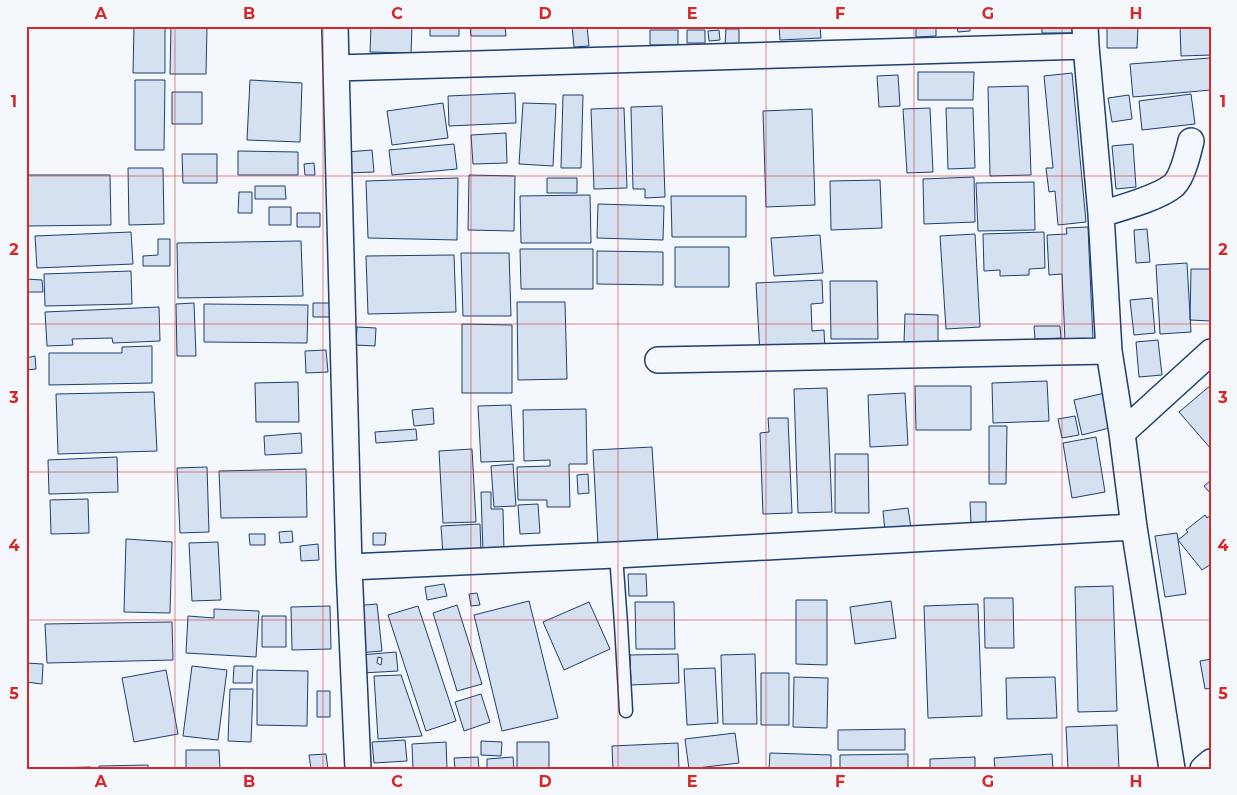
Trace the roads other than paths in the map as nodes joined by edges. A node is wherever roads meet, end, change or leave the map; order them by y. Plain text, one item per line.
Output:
1 (335, 26) edge
2 (1085, 36) edge
3 (336, 68) junction
4 (1191, 141) dead end
5 (1101, 214) junction
6 (1109, 351) junction
7 (1211, 352) edge
8 (658, 360) dead end
9 (1122, 433) junction
10 (1134, 527) junction
11 (616, 554) junction
12 (349, 566) junction
13 (626, 711) dead end
14 (1211, 762) edge
15 (358, 769) edge
16 (1172, 769) edge
17 (1203, 769) edge

1 - 3 street
2 - 3 street
2 - 5 street
3 - 12 street
4 - 5 street
5 - 6 street
6 - 8 street
6 - 9 street
7 - 9 street
9 - 10 street
10 - 11 street
10 - 16 street
11 - 12 street
11 - 13 lane
12 - 15 street
14 - 17 street

